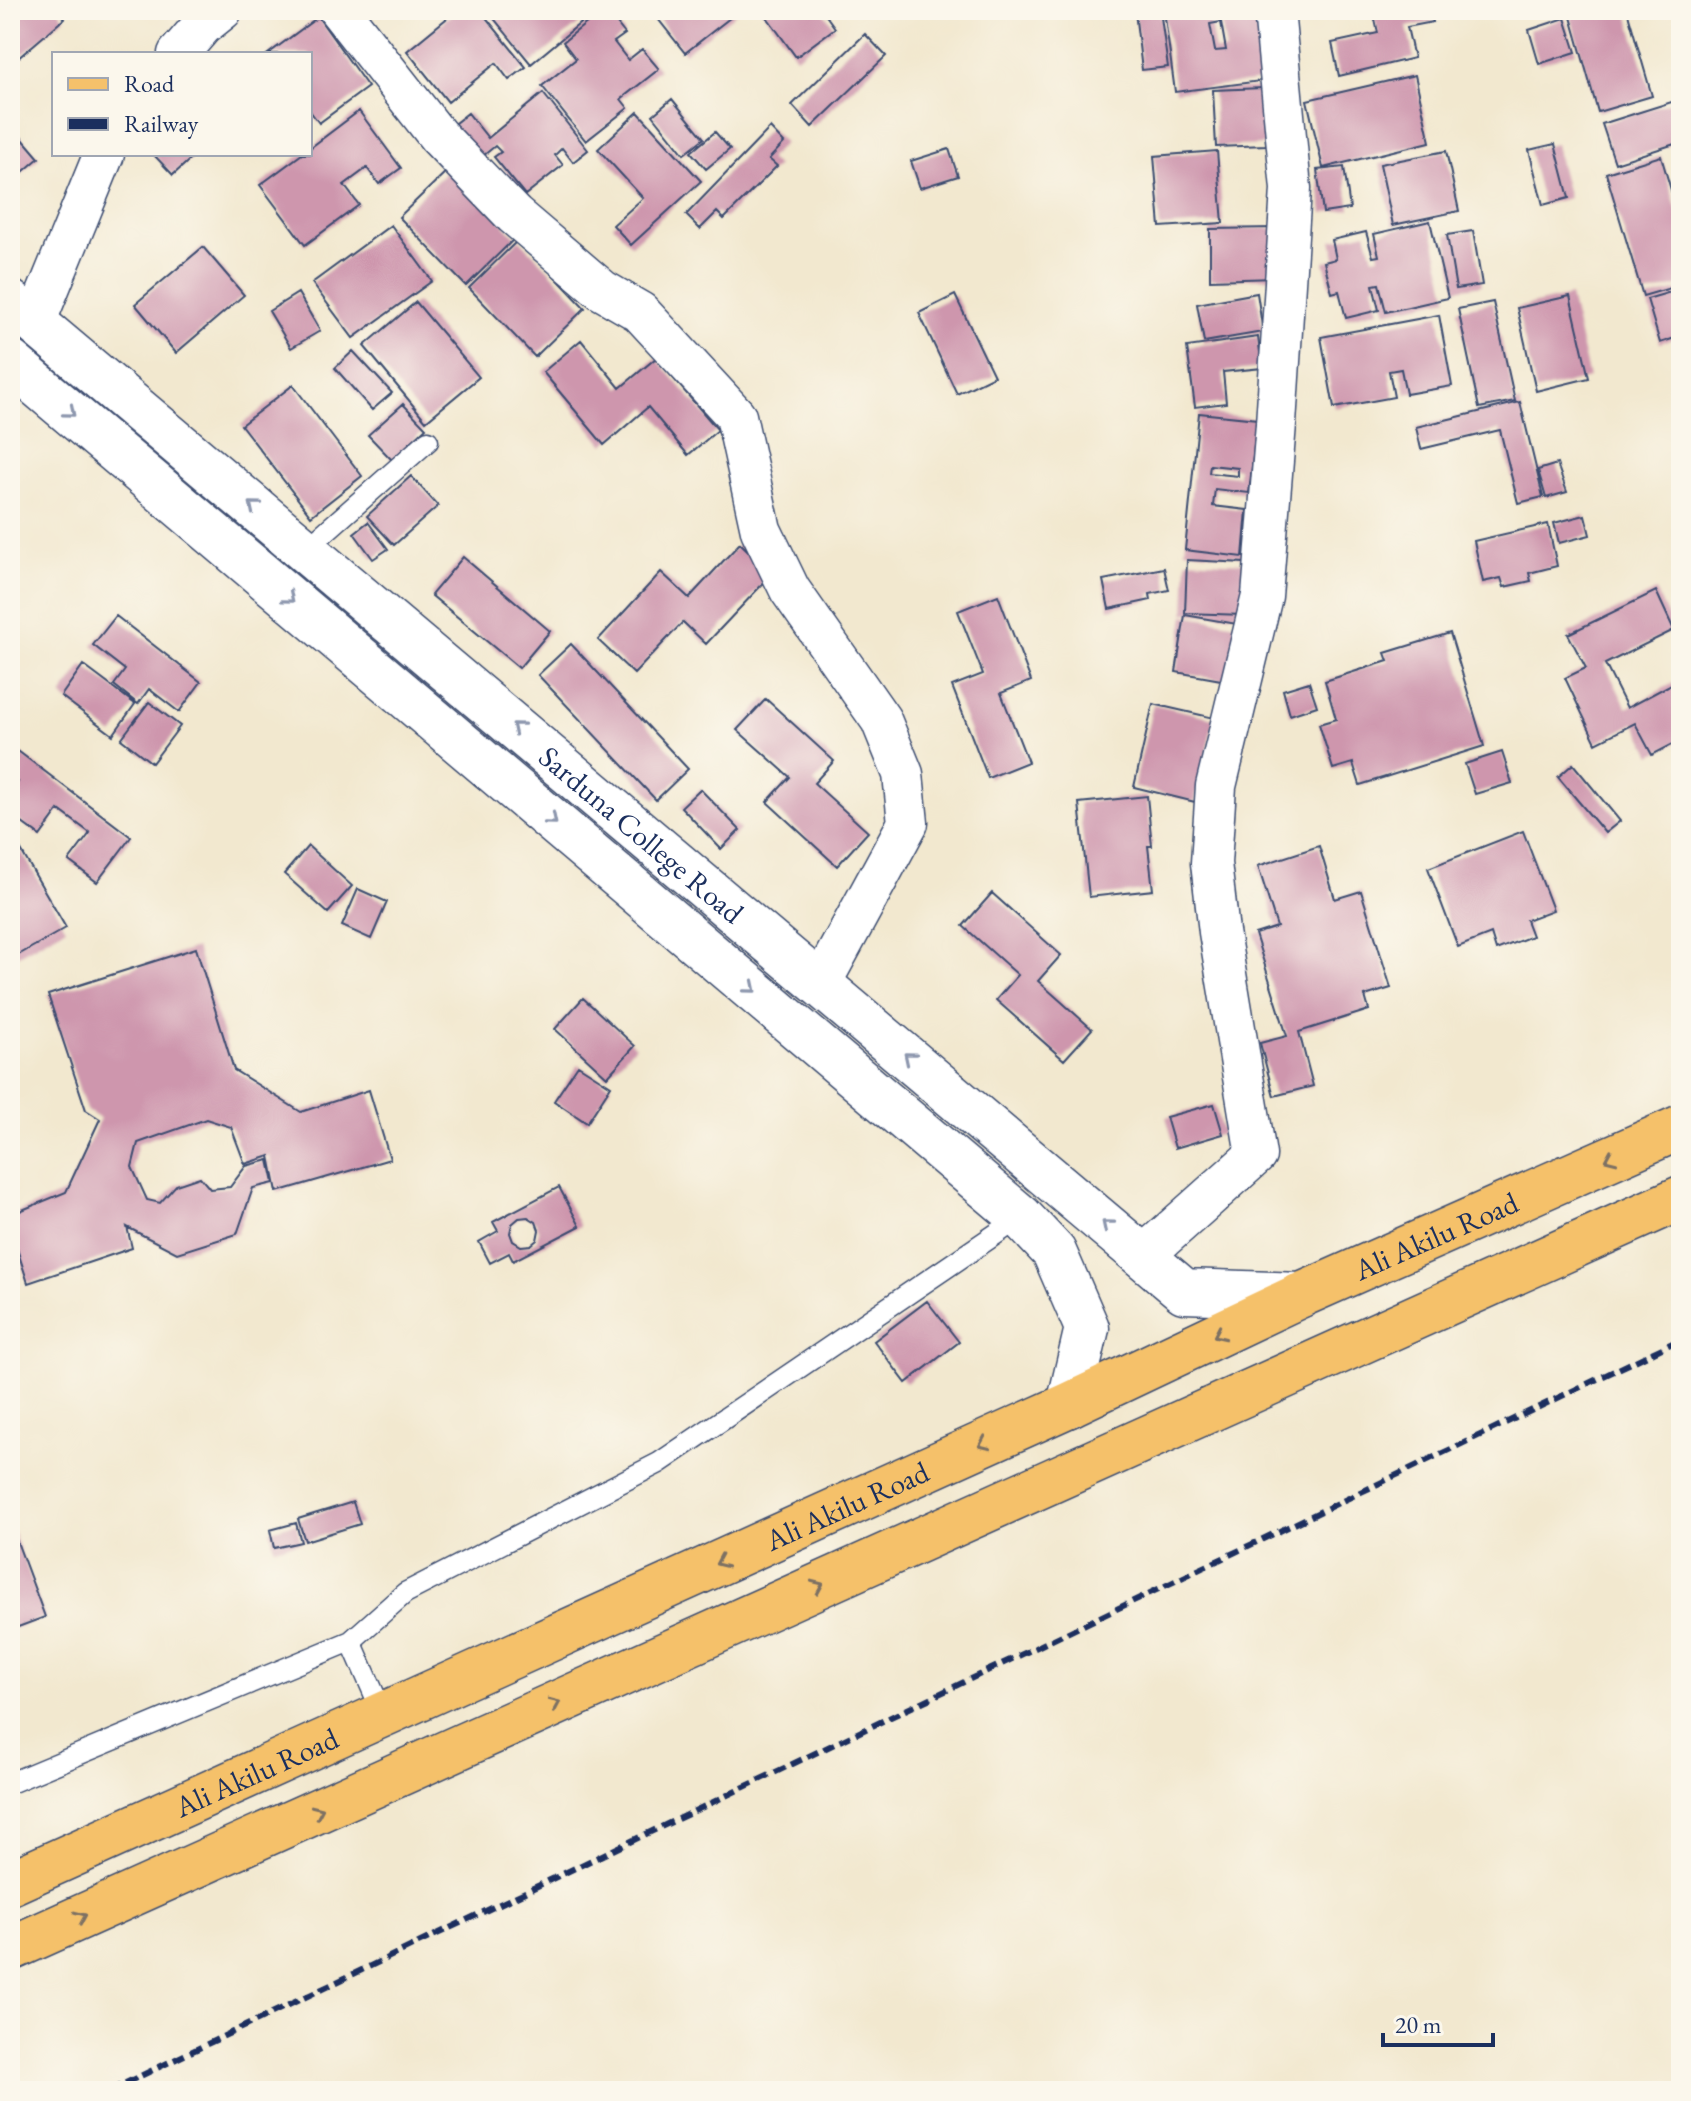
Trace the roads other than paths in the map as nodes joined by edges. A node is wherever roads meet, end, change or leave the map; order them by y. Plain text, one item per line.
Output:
1 (339, 10) edge
2 (1274, 10) edge
3 (103, 156) edge
4 (22, 312) edge
5 (10, 362) edge
6 (428, 441) dead end
7 (306, 549) junction
8 (821, 983) junction
9 (1681, 1127) edge
10 (1681, 1198) edge
11 (1021, 1217) junction
12 (1143, 1256) junction
13 (1301, 1295) junction
14 (1069, 1405) junction
15 (351, 1641) junction
16 (383, 1714) junction
17 (10, 1783) edge
18 (10, 1883) edge
19 (10, 1949) edge

1 - 8 street
2 - 12 street
3 - 4 street
7 -> 4 street, Sarduna College Road
5 -> 11 street, Sarduna College Road
6 - 7 lane
8 -> 7 street, Sarduna College Road
12 -> 8 street, Sarduna College Road
9 -> 13 main road, Ali Akilu Road
19 -> 10 main road, Ali Akilu Road
11 - 14 street, Sarduna College Road
11 - 15 lane
12 - 13 street, Sarduna College Road
13 -> 14 main road, Ali Akilu Road
14 -> 16 main road, Ali Akilu Road
15 - 16 lane
15 - 17 lane
16 - 18 main road, Ali Akilu Road

